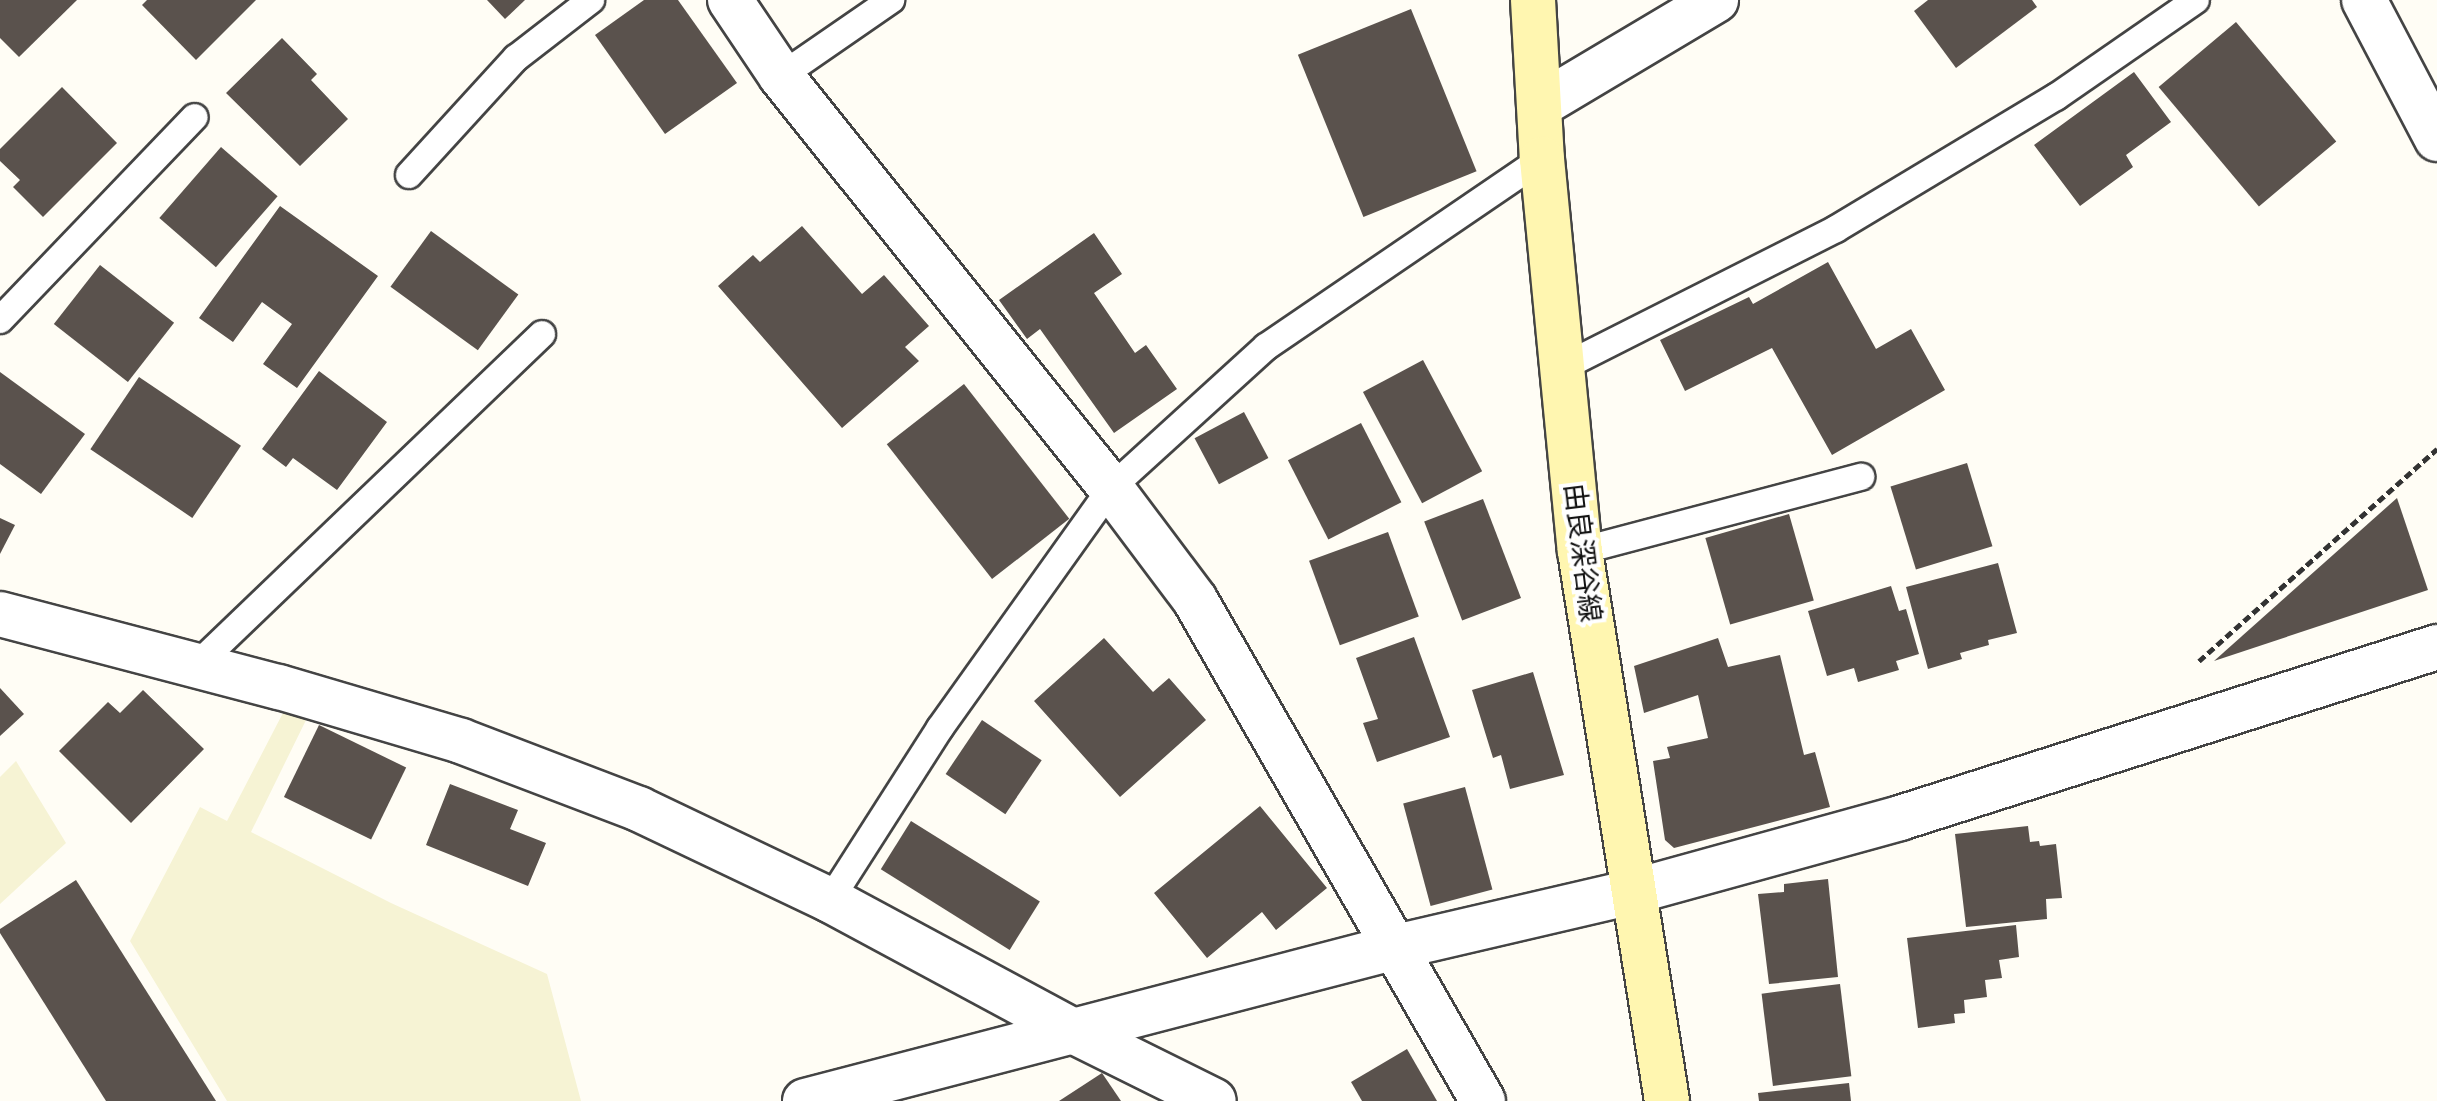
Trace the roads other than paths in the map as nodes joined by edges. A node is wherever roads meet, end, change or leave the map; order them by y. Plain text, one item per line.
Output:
1 (591, 0) edge
2 (730, 0) edge
3 (891, 0) edge
4 (1533, 0) edge
5 (1716, 0) edge
6 (2196, 0) edge
7 (2364, 0) edge
8 (781, 76) junction
9 (1540, 105) junction
10 (195, 117) dead end
11 (2437, 139) edge
12 (1542, 159) junction
13 (409, 175) dead end
14 (0, 320) edge
15 (542, 334) dead end
16 (1561, 368) junction
17 (1861, 477) dead end
18 (1111, 488) junction
19 (1580, 551) junction
20 (0, 614) edge
21 (2437, 647) edge
22 (197, 665) junction
23 (1632, 892) junction
24 (830, 900) junction
25 (1396, 947) junction
26 (1073, 1031) junction
27 (805, 1101) edge
28 (1214, 1101) edge
29 (1483, 1101) edge
30 (1667, 1101) edge

1 - 13 lane
2 - 8 street
3 - 8 lane
4 - 9 main road, 由良深谷線
5 - 9 street
6 - 16 lane
7 - 11 street
8 - 18 street
9 - 12 main road, 由良深谷線
10 - 14 lane
12 - 16 main road, 由良深谷線
12 - 18 lane
15 - 22 lane
16 - 19 main road, 由良深谷線
17 - 19 lane
18 - 24 lane
18 - 25 street
19 - 23 main road, 由良深谷線
20 - 22 street
21 - 23 street
22 - 24 street
23 - 25 street
23 - 30 main road, 由良深谷線
24 - 26 street
25 - 26 street
25 - 29 street
26 - 27 street
26 - 28 street

